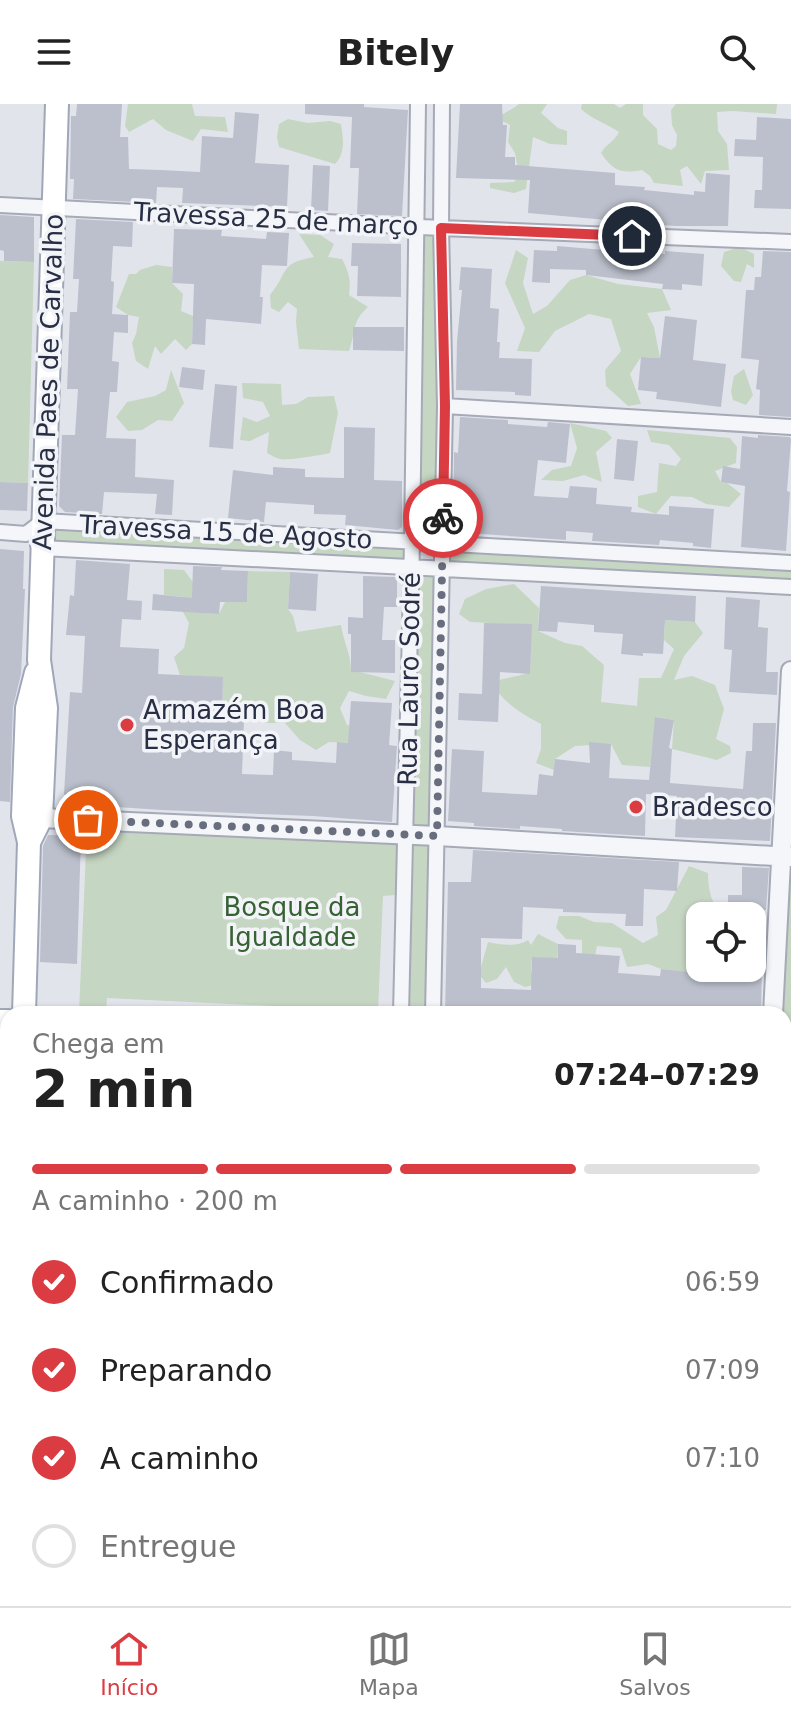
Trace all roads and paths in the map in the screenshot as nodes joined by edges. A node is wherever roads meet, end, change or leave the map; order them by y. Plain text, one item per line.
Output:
1 (57, 104) edge
2 (418, 104) edge
3 (442, 104) edge
4 (0, 205) edge
5 (53, 208) junction
6 (416, 227) junction
7 (441, 228) junction
8 (791, 242) edge
9 (445, 406) junction
10 (791, 427) edge
11 (0, 532) edge
12 (37, 535) junction
13 (412, 542) junction
14 (442, 543) junction
15 (791, 563) edge
16 (410, 569) junction
17 (441, 569) junction
18 (791, 587) edge
19 (791, 671) edge
20 (0, 815) edge
21 (32, 817) junction
22 (406, 835) junction
23 (437, 836) junction
24 (786, 857) edge
25 (24, 1006) edge
26 (401, 1006) edge
27 (433, 1006) edge
28 (774, 1006) edge

1 - 5 main road, Avenida Paes de Carvalho
2 - 6 street, Rua Lauro Sodré
3 - 7 street, Rua Lauro Sodré
4 - 5 street, Travessa 25 de março
5 - 6 street, Travessa 25 de março
5 - 12 main road, Avenida Paes de Carvalho
6 - 7 street, Travessa 25 de março
6 - 13 street, Rua Lauro Sodré
7 - 8 street, Travessa 25 de março
7 - 9 street, Rua Lauro Sodré
9 - 10 street
9 - 14 street, Rua Lauro Sodré
11 - 12 street, Travessa 15 de Agosto
12 - 13 street, Travessa 15 de Agosto
12 - 16 street, Travessa 15 de Agosto
12 - 21 main road, Avenida Paes de Carvalho
13 - 14 street, Travessa 15 de Agosto
13 - 16 street, Rua Lauro Sodré
14 - 15 street, Travessa 15 de Agosto
14 - 17 street, Rua Lauro Sodré
16 - 17 street, Travessa 15 de Agosto
16 - 22 street, Rua Lauro Sodré
17 - 18 street, Travessa 15 de Agosto
17 - 23 street, Rua Lauro Sodré
19 - 24 street
20 - 21 main road
21 - 22 street
21 - 25 main road, Avenida Paes de Carvalho
22 - 23 street
22 - 26 street, Rua Lauro Sodré
23 - 24 street
23 - 27 street, Rua Lauro Sodré
24 - 28 street

